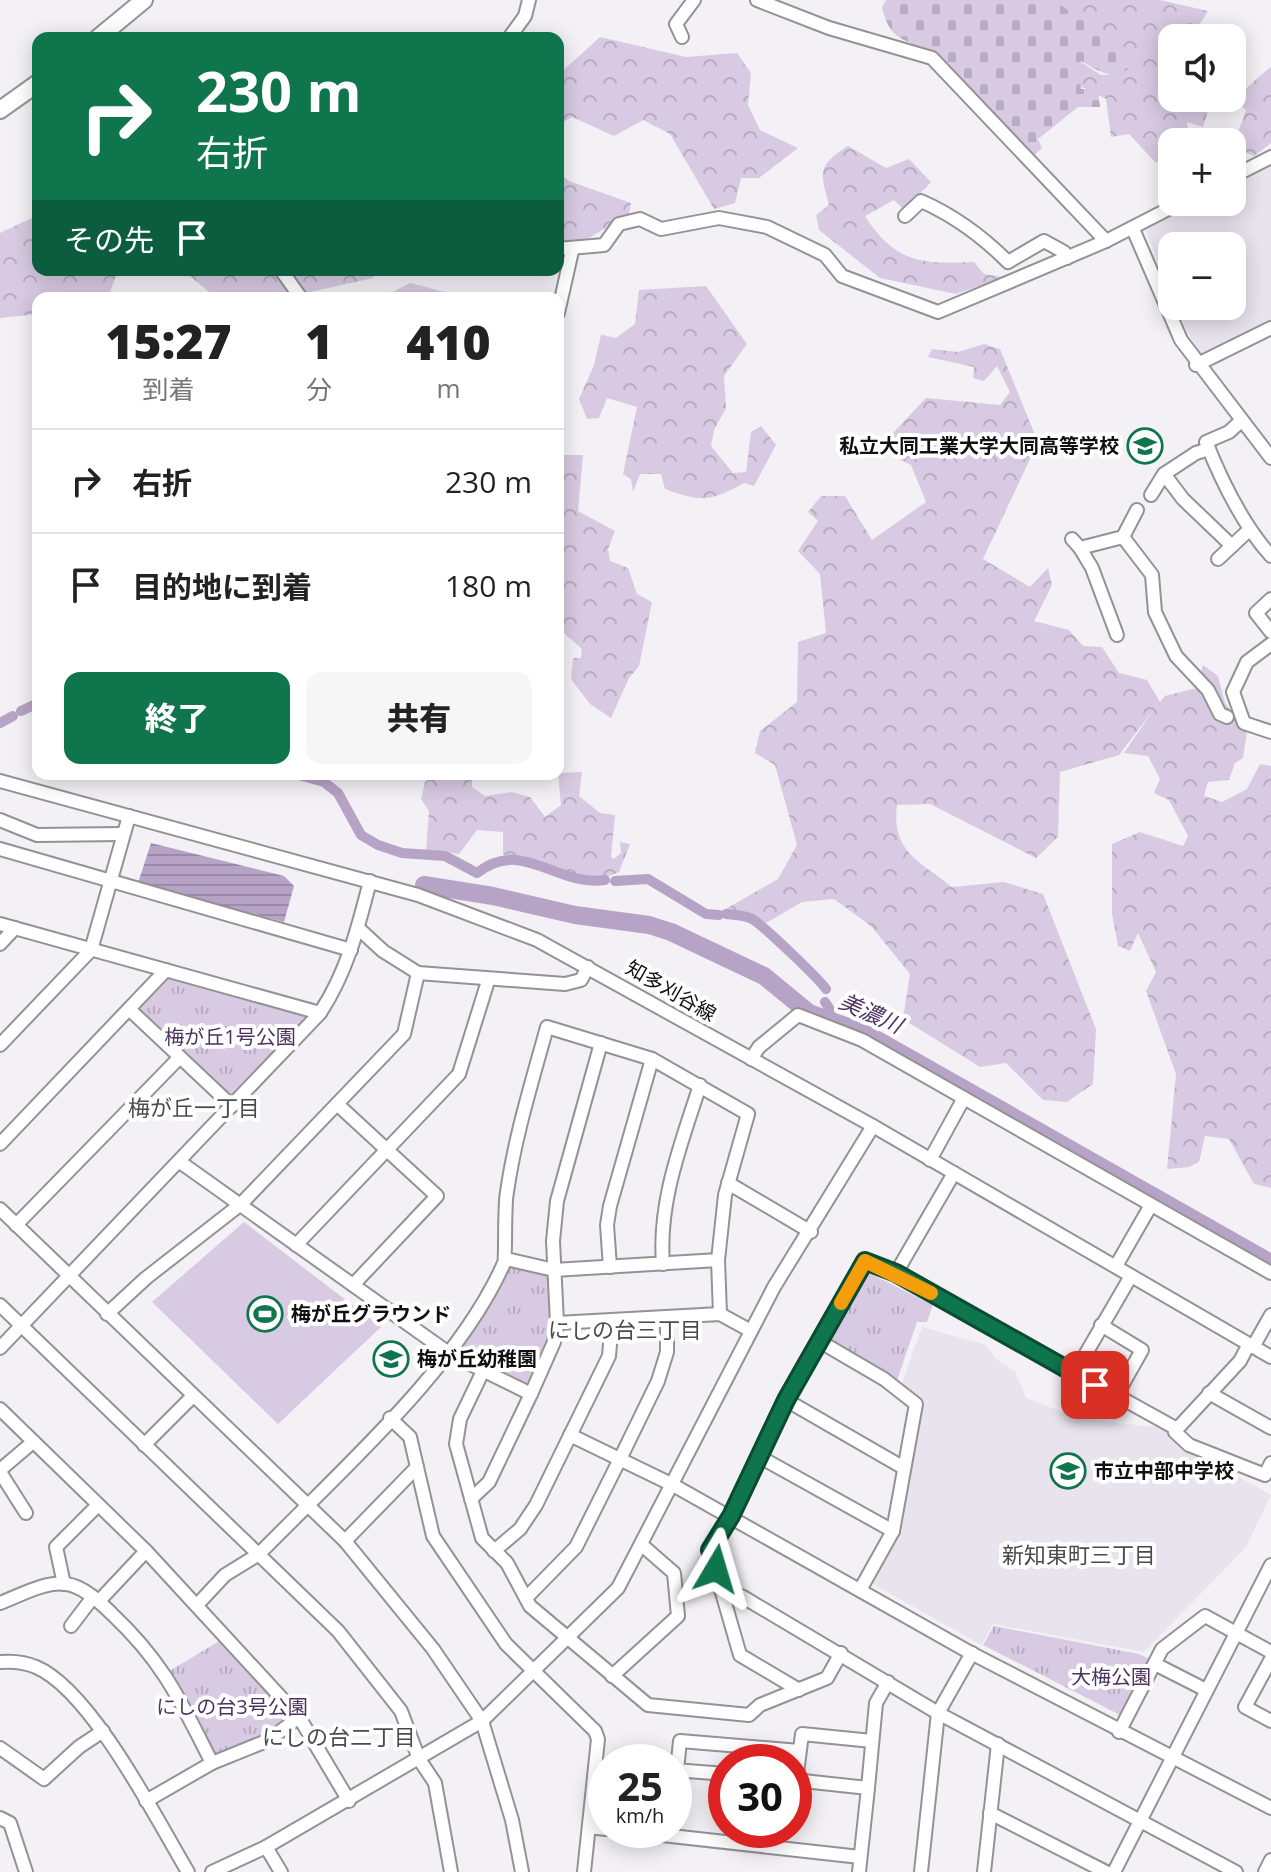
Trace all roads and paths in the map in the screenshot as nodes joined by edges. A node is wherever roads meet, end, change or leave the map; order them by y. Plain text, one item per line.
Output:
1 (144, 0) edge
2 (529, 0) edge
3 (694, 0) edge
4 (757, 0) edge
5 (105, 32) edge
6 (513, 32) edge
7 (682, 37) dead end
8 (32, 87) edge
9 (0, 110) edge
10 (1271, 157) edge
11 (1246, 170) edge
12 (1158, 215) edge
13 (905, 216) dead end
14 (1133, 229) junction
15 (1106, 241) junction
16 (565, 250) edge
17 (1067, 258) junction
18 (1271, 328) edge
19 (1196, 365) junction
20 (1241, 421) junction
21 (1209, 449) junction
22 (1271, 458) edge
23 (1164, 474) junction
24 (1151, 495) dead end
25 (1137, 510) dead end
26 (1249, 530) junction
27 (1123, 537) junction
28 (1232, 546) junction
29 (1271, 556) edge
30 (1218, 559) dead end
31 (1271, 599) edge
32 (1271, 632) edge
33 (1117, 635) dead end
34 (1271, 644) edge
35 (1227, 717) dead end
36 (1271, 732) edge
37 (0, 781) edge
38 (129, 816) junction
39 (0, 820) edge
40 (122, 834) junction
41 (0, 849) edge
42 (370, 881) junction
43 (110, 883) junction
44 (0, 924) edge
45 (15, 928) junction
46 (358, 928) junction
47 (0, 944) edge
48 (91, 950) junction
49 (351, 950) junction
50 (588, 967) junction
51 (166, 970) junction
52 (418, 973) junction
53 (488, 981) junction
54 (129, 1009) junction
55 (320, 1013) junction
56 (601, 1043) junction
57 (0, 1045) edge
58 (180, 1057) junction
59 (652, 1059) junction
60 (751, 1059) junction
61 (700, 1085) junction
62 (964, 1098) junction
63 (337, 1104) junction
64 (232, 1106) junction
65 (873, 1126) junction
66 (0, 1144) edge
67 (387, 1150) junction
68 (930, 1160) junction
69 (180, 1162) junction
70 (954, 1173) junction
71 (728, 1183) junction
72 (241, 1204) junction
73 (1151, 1205) junction
74 (0, 1209) edge
75 (16, 1225) junction
76 (811, 1232) junction
77 (296, 1245) junction
78 (506, 1259) junction
79 (718, 1260) junction
80 (663, 1264) junction
81 (1116, 1266) junction
82 (610, 1267) junction
83 (554, 1270) junction
84 (896, 1273) junction
85 (1271, 1273) edge
86 (1131, 1276) junction
87 (69, 1277) junction
88 (353, 1285) junction
89 (0, 1305) edge
90 (107, 1314) junction
91 (720, 1314) junction
92 (1271, 1315) edge
93 (667, 1317) junction
94 (612, 1320) junction
95 (557, 1323) junction
96 (1101, 1325) junction
97 (22, 1326) junction
98 (751, 1331) junction
99 (819, 1341) junction
100 (1251, 1345) junction
101 (0, 1348) edge
102 (450, 1354) junction
103 (1271, 1357) edge
104 (483, 1371) junction
105 (1074, 1374) junction
106 (1209, 1393) junction
107 (531, 1394) junction
108 (1116, 1396) junction
109 (192, 1397) junction
110 (786, 1400) junction
111 (0, 1409) edge
112 (390, 1418) junction
113 (1271, 1428) edge
114 (1177, 1429) junction
115 (570, 1435) junction
116 (33, 1442) junction
117 (144, 1445) junction
118 (758, 1456) junction
119 (620, 1459) junction
120 (1271, 1463) edge
121 (417, 1467) junction
122 (904, 1468) junction
123 (1248, 1469) junction
124 (0, 1471) edge
125 (673, 1485) junction
126 (1271, 1487) edge
127 (471, 1499) junction
128 (98, 1505) junction
129 (306, 1505) junction
130 (26, 1513) dead end
131 (731, 1516) junction
132 (893, 1531) junction
133 (345, 1541) junction
134 (643, 1546) junction
135 (146, 1551) junction
136 (494, 1551) junction
137 (259, 1554) junction
138 (1269, 1572) edge
139 (64, 1584) junction
140 (721, 1589) junction
141 (860, 1590) junction
142 (526, 1598) junction
143 (96, 1599) junction
144 (0, 1603) edge
145 (197, 1605) junction
146 (71, 1626) dead end
147 (1236, 1634) junction
148 (570, 1638) junction
149 (1271, 1652) edge
150 (841, 1653) junction
151 (972, 1653) junction
152 (1271, 1659) edge
153 (0, 1662) edge
154 (1155, 1664) junction
155 (535, 1670) junction
156 (612, 1676) junction
157 (888, 1682) junction
158 (799, 1690) junction
159 (1206, 1690) junction
160 (938, 1713) junction
161 (299, 1717) junction
162 (482, 1721) junction
163 (1271, 1721) edge
164 (103, 1731) junction
165 (1119, 1732) junction
166 (872, 1741) junction
167 (599, 1744) edge
168 (680, 1744) edge
169 (716, 1744) edge
170 (800, 1744) edge
171 (998, 1744) junction
172 (0, 1748) edge
173 (1171, 1758) junction
174 (419, 1759) junction
175 (212, 1763) junction
176 (812, 1782) edge
177 (868, 1788) junction
178 (146, 1801) junction
179 (349, 1801) junction
180 (1271, 1808) edge
181 (990, 1813) junction
182 (0, 1818) edge
183 (1140, 1818) junction
184 (588, 1836) edge
185 (692, 1838) edge
186 (266, 1847) junction
187 (860, 1857) junction
188 (1271, 1860) edge
189 (26, 1872) edge
190 (188, 1872) edge
191 (212, 1872) edge
192 (281, 1872) edge
193 (451, 1872) edge
194 (522, 1872) edge
195 (584, 1872) edge
196 (859, 1872) edge
197 (921, 1872) edge
198 (984, 1872) edge
199 (1106, 1872) edge
200 (1114, 1872) edge
201 (1236, 1872) edge
202 (1265, 1872) edge

1 - 5 main road
2 - 6 street
3 - 7 street
4 - 15 street
8 - 9 main road
10 - 11 street
12 - 14 street
13 - 17 street
14 - 15 street
14 - 19 street
15 - 17 street
16 - 17 street
18 - 19 street
19 - 20 street
20 - 21 street
20 - 22 street
21 - 23 street
21 - 26 street
23 - 24 street
23 - 28 street
25 - 27 street
26 - 28 street
26 - 29 street
27 - 33 street
27 - 35 street
28 - 30 street
31 - 32 street
34 - 36 street
37 - 38 street, 知多刈谷線
38 - 40 street
38 - 42 street, 知多刈谷線
39 - 40 street
40 - 43 street
41 - 43 street
42 - 46 street
42 - 50 street, 知多刈谷線
43 - 48 street
43 - 49 street
44 - 45 street
45 - 47 street
45 - 48 street
46 - 49 street
46 - 52 street
48 - 51 street
48 - 57 street
49 - 55 street
50 - 53 street
50 - 60 street, 知多刈谷線
51 - 54 street
51 - 55 street
52 - 53 street
52 - 63 street
53 - 67 street
54 - 58 street
54 - 66 street
55 - 64 street
56 - 59 street
56 - 78 street
56 - 83 street
58 - 64 street
58 - 75 street
59 - 61 street
59 - 82 street
60 - 62 street
60 - 65 street, 知多刈谷線
61 - 71 street
61 - 80 street
62 - 68 street
62 - 73 street
63 - 67 street
63 - 72 street
64 - 69 street
65 - 68 street, 知多刈谷線
65 - 76 street
67 - 77 street
67 - 88 street
68 - 70 street, 知多刈谷線
69 - 72 street
69 - 87 street
70 - 81 street, 知多刈谷線
70 - 84 street
71 - 76 street
71 - 79 street
72 - 77 street
72 - 90 street
73 - 81 street
73 - 85 street
74 - 75 street
75 - 87 street
76 - 98 street
77 - 88 street
78 - 83 street
78 - 102 street
79 - 80 street
79 - 91 street
80 - 82 street
81 - 86 street, 知多刈谷線
82 - 83 street
83 - 95 street
84 - 99 street
84 - 105 street
86 - 96 street
86 - 100 street, 知多刈谷線
87 - 90 street
87 - 97 street
88 - 102 street
89 - 97 street
90 - 109 street
91 - 93 street
91 - 98 street
92 - 100 street
93 - 94 street
93 - 119 street
94 - 95 street
94 - 115 street
95 - 107 street
96 - 105 street
96 - 108 street
97 - 101 street
97 - 117 street
98 - 125 street
99 - 110 street
99 - 122 street
100 - 103 street, 知多刈谷線
100 - 106 street
102 - 104 street
102 - 112 street
104 - 107 street
104 - 127 street
105 - 108 street
106 - 113 street
106 - 114 street
107 - 127 street
108 - 114 street
109 - 117 street
109 - 129 street
110 - 118 street
110 - 122 street
111 - 116 street
112 - 121 street
112 - 129 street
114 - 123 street
115 - 119 street
115 - 136 street
116 - 124 street
116 - 128 street
117 - 137 street
118 - 131 street
118 - 132 street
119 - 125 street
119 - 142 street
120 - 123 street
121 - 133 street
121 - 155 street
122 - 132 street
123 - 126 street
124 - 130 street
125 - 131 street
125 - 134 street
127 - 136 street
128 - 135 street
128 - 139 street
129 - 133 street
129 - 137 street
131 - 140 street
131 - 141 street
132 - 141 street
133 - 162 street
134 - 148 street
134 - 156 street
135 - 143 street
135 - 145 street
136 - 142 street
137 - 145 street
137 - 174 street
138 - 147 street
139 - 143 street
139 - 144 street
140 - 150 street
140 - 158 street
141 - 151 street
142 - 148 street
143 - 146 street
143 - 175 street
145 - 161 street
147 - 149 street
147 - 154 street
147 - 159 street
148 - 155 street
148 - 156 street
150 - 157 street
150 - 158 street
151 - 160 street
151 - 165 street
152 - 163 street
153 - 164 street
154 - 159 street
154 - 165 street
155 - 162 street
155 - 167 street
156 - 158 street
157 - 160 street
157 - 166 street
159 - 173 street
160 - 171 street
160 - 197 street
161 - 175 street
161 - 179 street
162 - 174 street
162 - 194 street
164 - 172 street
164 - 178 street
165 - 173 street
166 - 170 street
166 - 177 street
168 - 169 street
171 - 181 street
171 - 183 street
173 - 180 street
173 - 183 street
174 - 179 street
174 - 193 street
175 - 178 street
176 - 177 street
177 - 187 street
178 - 190 street
179 - 186 street
181 - 198 street
181 - 199 street
182 - 189 street
183 - 200 street
183 - 201 street
184 - 195 street
185 - 187 street
186 - 191 street
186 - 192 street
187 - 196 street
188 - 202 street

